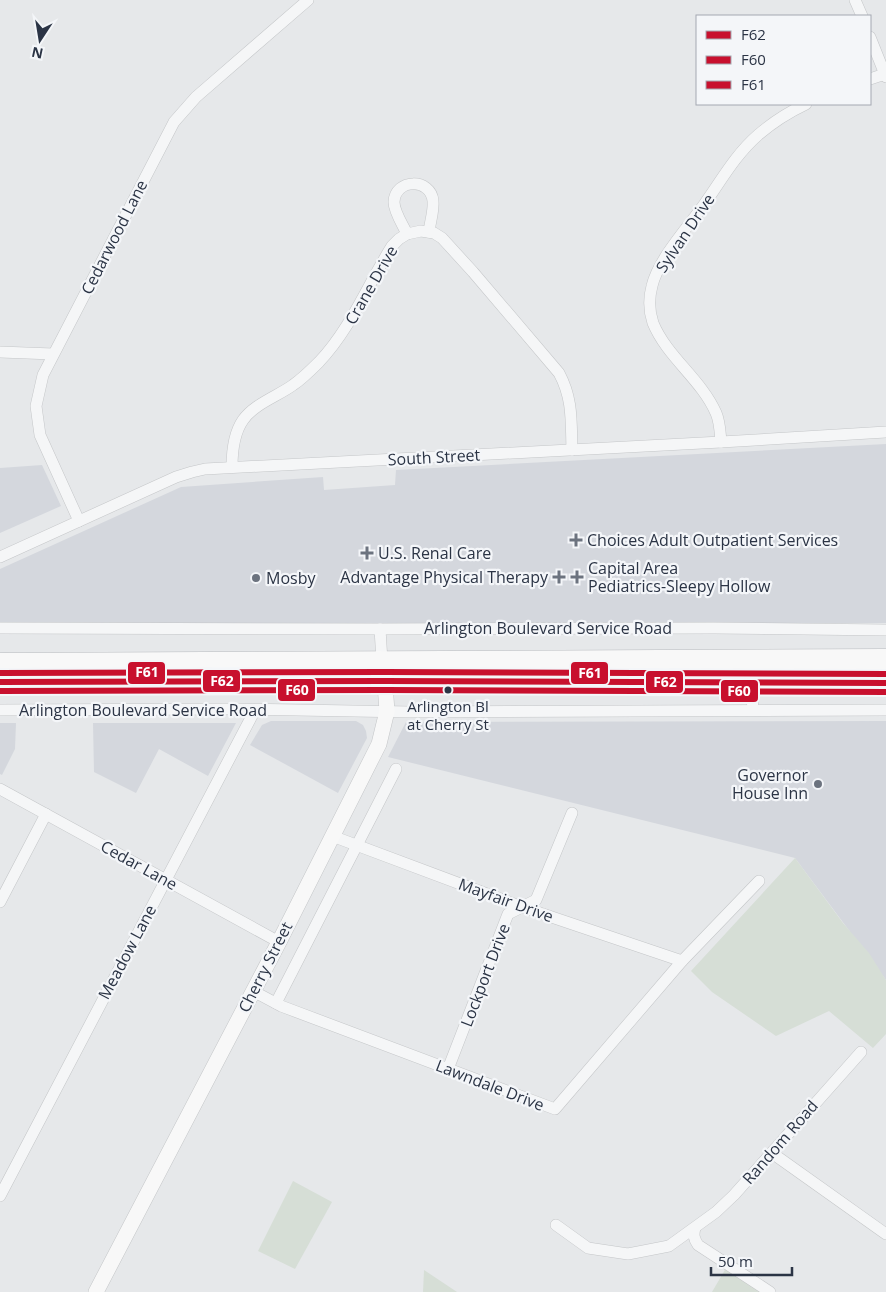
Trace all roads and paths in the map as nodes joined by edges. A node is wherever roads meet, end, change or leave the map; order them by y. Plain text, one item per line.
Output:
1 (308, 0) edge
2 (855, 0) edge
3 (862, 15) edge
4 (871, 40) edge
5 (885, 76) edge
6 (871, 79) edge
7 (804, 105) edge
8 (429, 232) junction
9 (407, 234) junction
10 (0, 352) edge
11 (53, 354) junction
12 (886, 432) edge
13 (721, 442) junction
14 (572, 450) junction
15 (232, 468) junction
16 (79, 521) junction
17 (0, 557) edge
18 (0, 628) edge
19 (380, 629) junction
20 (886, 630) edge
21 (886, 659) edge
22 (382, 661) junction
23 (0, 663) edge
24 (385, 681) junction
25 (0, 682) edge
26 (751, 683) junction
27 (886, 683) edge
28 (0, 710) edge
29 (255, 710) junction
30 (753, 710) junction
31 (886, 710) edge
32 (387, 711) junction
33 (396, 769) dead end
34 (0, 789) edge
35 (572, 813) dead end
36 (46, 814) junction
37 (332, 836) junction
38 (356, 845) junction
39 (165, 879) junction
40 (759, 881) dead end
41 (0, 902) edge
42 (522, 906) junction
43 (278, 942) junction
44 (682, 961) junction
45 (253, 991) junction
46 (276, 1003) junction
47 (861, 1052) dead end
48 (448, 1069) junction
49 (772, 1153) junction
50 (0, 1196) edge
51 (556, 1225) dead end
52 (695, 1228) junction
53 (886, 1234) edge
54 (96, 1292) edge
55 (770, 1292) edge

1 - 11 street, Cedarwood Lane
2 - 3 street
4 - 5 street
5 - 6 street
7 - 13 street, Sylvan Drive
8 - 9 street, Crane Drive
8 - 9 street
8 - 14 street
9 - 15 street, Crane Drive
10 - 11 street
11 - 16 street, Cedarwood Lane
12 - 13 street, South Street
13 - 14 street, South Street
14 - 15 street, South Street
15 - 16 street, South Street
16 - 17 street, South Street
18 - 19 street, Arlington Boulevard Service Road
19 - 20 street, Arlington Boulevard Service Road
19 - 22 street, Cherry Street
21 - 22 highway
22 - 23 highway
22 - 24 street, Cherry Street
24 - 25 highway
24 - 26 highway
24 - 32 street, Cherry Street
26 - 27 highway
26 - 30 street
28 - 29 street, Arlington Boulevard Service Road
29 - 32 street, Arlington Boulevard Service Road
29 - 39 street, Meadow Lane
30 - 31 street, Arlington Boulevard Service Road
30 - 32 street, Arlington Boulevard Service Road
32 - 37 street, Cherry Street
33 - 38 street, Cherry Street
34 - 36 street, Cedar Lane
35 - 42 street, Lockport Drive
36 - 39 street, Cedar Lane
36 - 41 street
37 - 38 street, Mayfair Drive
37 - 43 street, Cherry Street
38 - 42 street, Mayfair Drive
38 - 46 street, Cherry Street
39 - 43 street, Cedar Lane
39 - 50 street, Meadow Lane
40 - 44 street, Lawndale Drive
42 - 44 street, Mayfair Drive
42 - 48 street, Lockport Drive
43 - 45 street, Cherry Street
44 - 48 street, Lawndale Drive
45 - 46 street, Lawndale Drive
45 - 54 street, Cherry Street
46 - 48 street, Lawndale Drive
47 - 49 street, Random Road
49 - 52 street, Random Road
49 - 53 street
51 - 52 street, Random Road
52 - 55 street

